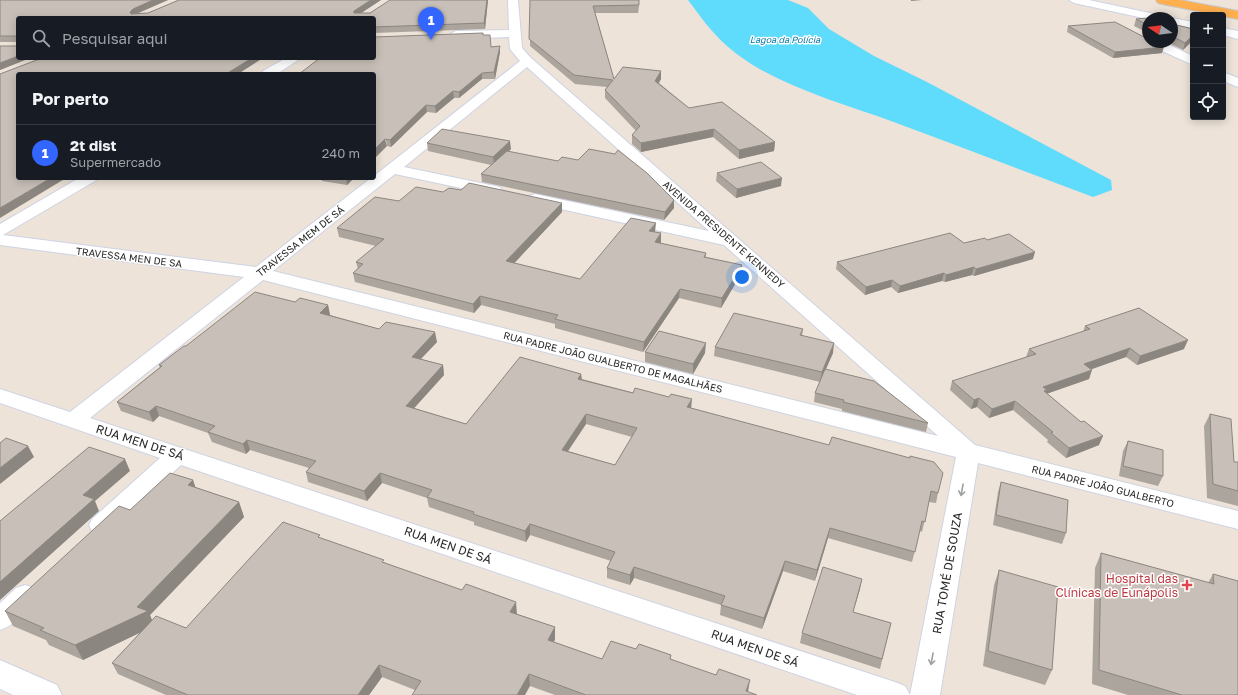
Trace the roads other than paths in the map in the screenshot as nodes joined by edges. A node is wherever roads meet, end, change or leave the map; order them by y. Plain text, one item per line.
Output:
1 (514, 0) edge
2 (1074, 0) edge
3 (1162, 0) edge
4 (1142, 14) edge
5 (1238, 15) edge
6 (1107, 18) dead end
7 (1178, 22) edge
8 (1190, 24) edge
9 (514, 33) junction
10 (1226, 33) edge
11 (1238, 35) edge
12 (444, 36) edge
13 (1165, 48) edge
14 (292, 60) edge
15 (1190, 60) edge
16 (527, 61) junction
17 (271, 72) edge
18 (1226, 77) edge
19 (1238, 83) edge
20 (392, 169) junction
21 (87, 180) edge
22 (0, 231) edge
23 (0, 240) edge
24 (733, 242) junction
25 (258, 273) junction
26 (0, 396) edge
27 (73, 420) junction
28 (969, 451) junction
29 (178, 455) junction
30 (1238, 520) edge
31 (86, 539) edge
32 (40, 582) edge
33 (0, 619) edge
34 (0, 674) edge
35 (46, 695) edge
36 (895, 695) edge
37 (926, 695) edge

1 - 9 street, AVENIDA PRESIDENTE KENNEDY
2 - 4 street
2 - 6 street
3 - 5 highway
7 - 8 street
9 - 12 street
9 - 16 street, AVENIDA PRESIDENTE KENNEDY
10 - 11 street
13 - 15 street
14 - 17 street
16 - 20 street, TRAVESSA MEM DE SÁ
16 - 24 street, AVENIDA PRESIDENTE KENNEDY
18 - 19 street
20 - 24 street
20 - 25 street, TRAVESSA MEM DE SÁ
21 - 22 street
23 - 25 street, TRAVESSA MEN DE SA
24 - 28 street, AVENIDA PRESIDENTE KENNEDY
25 - 27 street, TRAVESSA MEM DE SÁ
25 - 28 street, RUA PADRE JOÃO GUALBERTO DE MAGALHÃES
26 - 27 street, RUA MEN DE SÁ
27 - 29 street, RUA MEN DE SÁ
28 - 30 street, RUA PADRE JOÃO GUALBERTO
28 -> 37 street, RUA TOMÉ DE SOUZA
29 - 31 street
29 - 36 street, RUA MEN DE SÁ
32 - 33 street
34 - 35 main road

